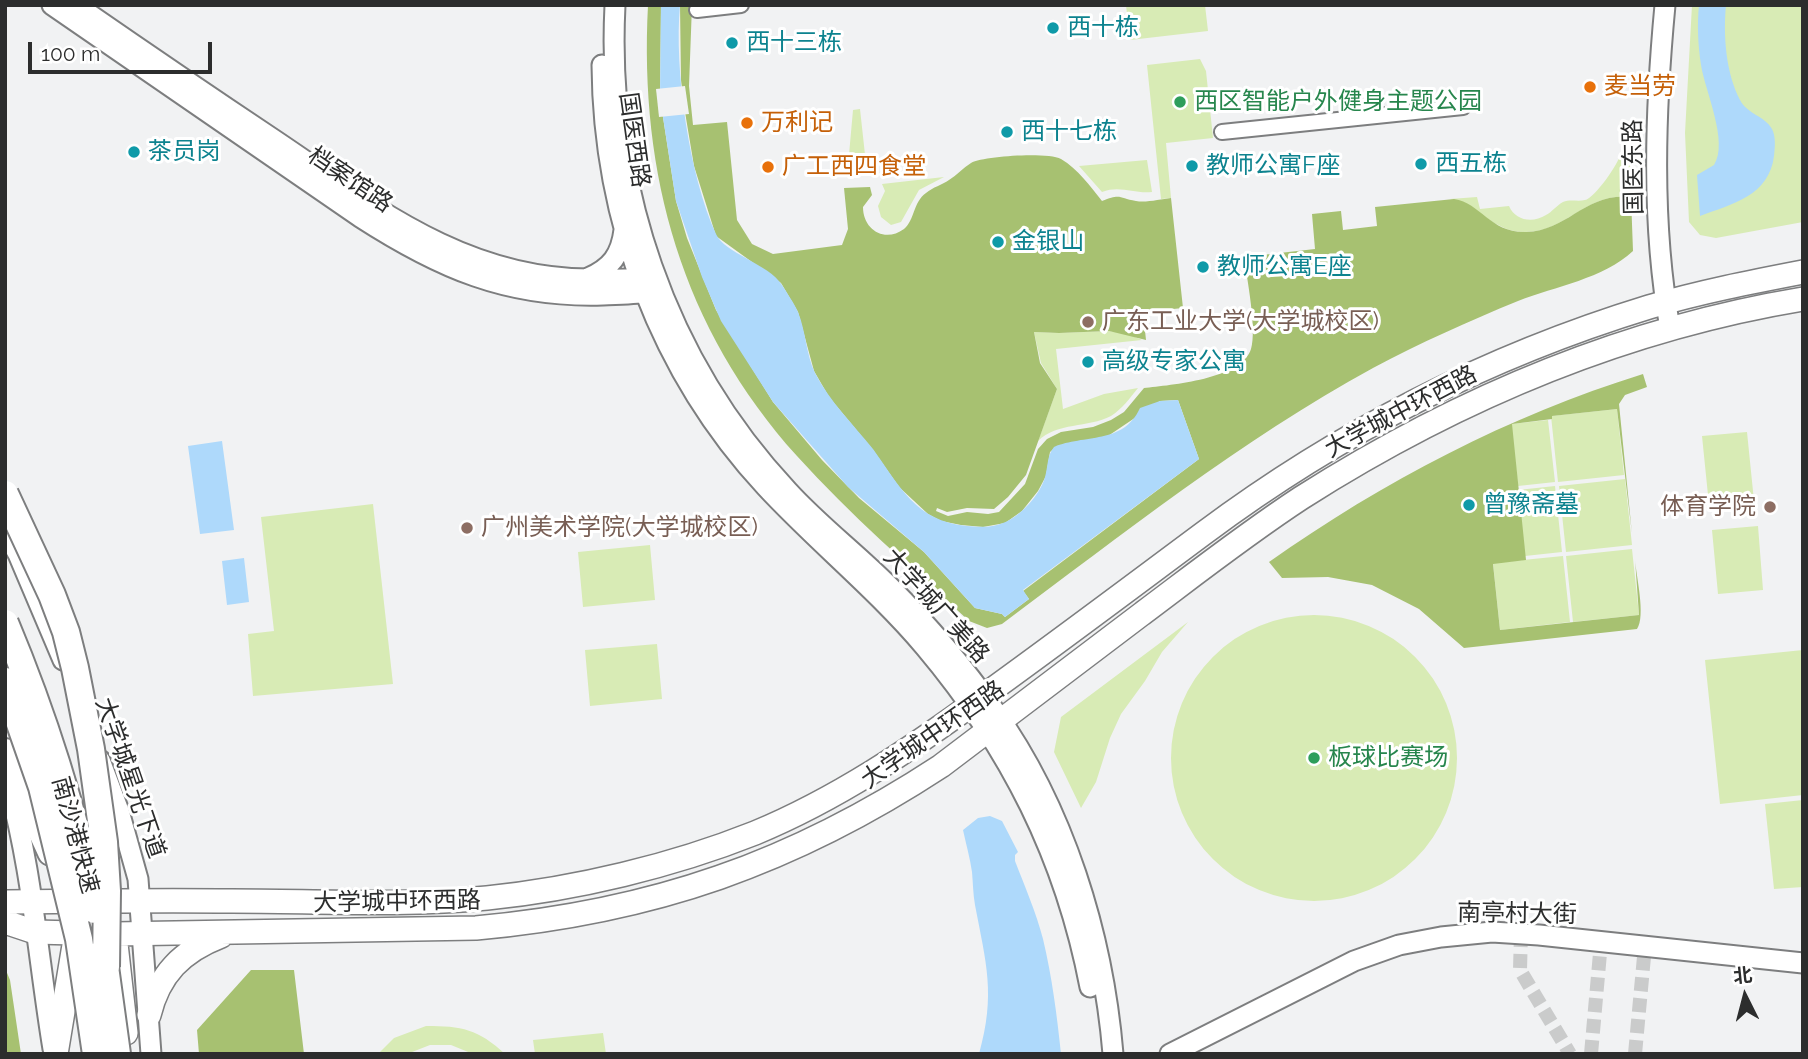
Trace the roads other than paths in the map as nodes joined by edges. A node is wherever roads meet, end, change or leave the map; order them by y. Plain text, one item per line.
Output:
1 (52, 5) edge
2 (76, 5) edge
3 (604, 5) edge
4 (615, 5) edge
5 (741, 5) edge
6 (1665, 5) edge
7 (697, 10) dead end
8 (1463, 107) dead end
9 (1222, 132) dead end
10 (623, 222) junction
11 (1803, 272) edge
12 (584, 279) junction
13 (649, 283) junction
14 (1803, 299) edge
15 (1666, 302) junction
16 (1670, 328) junction
17 (5, 494) edge
18 (5, 531) edge
19 (5, 623) edge
20 (5, 648) edge
21 (5, 681) edge
22 (977, 701) junction
23 (80, 706) junction
24 (995, 726) junction
25 (5, 752) edge
26 (5, 774) edge
27 (68, 890) junction
28 (110, 901) junction
29 (5, 902) edge
30 (33, 902) junction
31 (141, 902) junction
32 (5, 922) edge
33 (35, 932) junction
34 (234, 932) junction
35 (75, 933) junction
36 (143, 933) junction
37 (115, 934) junction
38 (1803, 963) edge
39 (106, 967) junction
40 (149, 1015) junction
41 (55, 1054) edge
42 (96, 1054) edge
43 (117, 1054) edge
44 (127, 1054) edge
45 (151, 1054) edge
46 (1100, 1054) edge
47 (1113, 1054) edge
48 (1170, 1054) edge

1 - 13 main road, 档案馆路
2 - 12 main road, 档案馆路
3 - 10 main road, 国医西路
4 - 13 main road, 国医西路
5 - 7 street
6 - 15 main road, 国医东路
8 - 9 street
10 - 12 main road
10 - 13 main road, 国医西路
11 - 15 main road, 大学城中环西路
12 - 13 main road, 档案馆路
13 - 22 main road, 大学城广美路
14 - 16 main road, 大学城中环西路
15 - 16 main road, 国医东路
15 - 22 main road, 大学城中环西路
16 - 24 main road, 大学城中环西路
17 - 39 highway, bridge
18 - 23 main road, 大学城星光下道
19 - 39 highway, 南沙港快速, bridge
20 - 27 main road
21 - 27 highway, 南沙港快速, bridge
22 - 24 main road, 大学城广美路
22 - 31 main road, 大学城中环西路
23 - 28 main road
23 - 31 main road, 大学城星光下道
24 - 34 main road, 大学城中环西路
24 - 46 main road, 大学城广美路
24 - 47 main road, 大学城广美路
25 - 27 highway, bridge
26 - 30 main road
27 - 28 main road, 大学城中环西路
27 - 30 main road, 大学城中环西路
27 - 35 main road
27 - 42 highway, 南沙港快速, bridge
28 - 31 main road, 大学城中环西路
28 - 37 main road
29 - 30 main road, 大学城中环西路
30 - 33 main road
31 - 36 main road, 大学城星光下道
32 - 33 main road, 大学城中环西路
33 - 35 main road, 大学城中环西路
33 - 41 main road
34 - 36 main road, 大学城中环西路
34 - 40 main road
35 - 37 main road, 大学城中环西路
35 - 41 main road
36 - 37 main road, 大学城中环西路
36 - 40 main road, 大学城星光下道
37 - 44 main road
38 - 48 main road, 南亭村大街
39 - 43 highway, 南沙港快速, bridge
40 - 45 main road, 大学城星光下道

